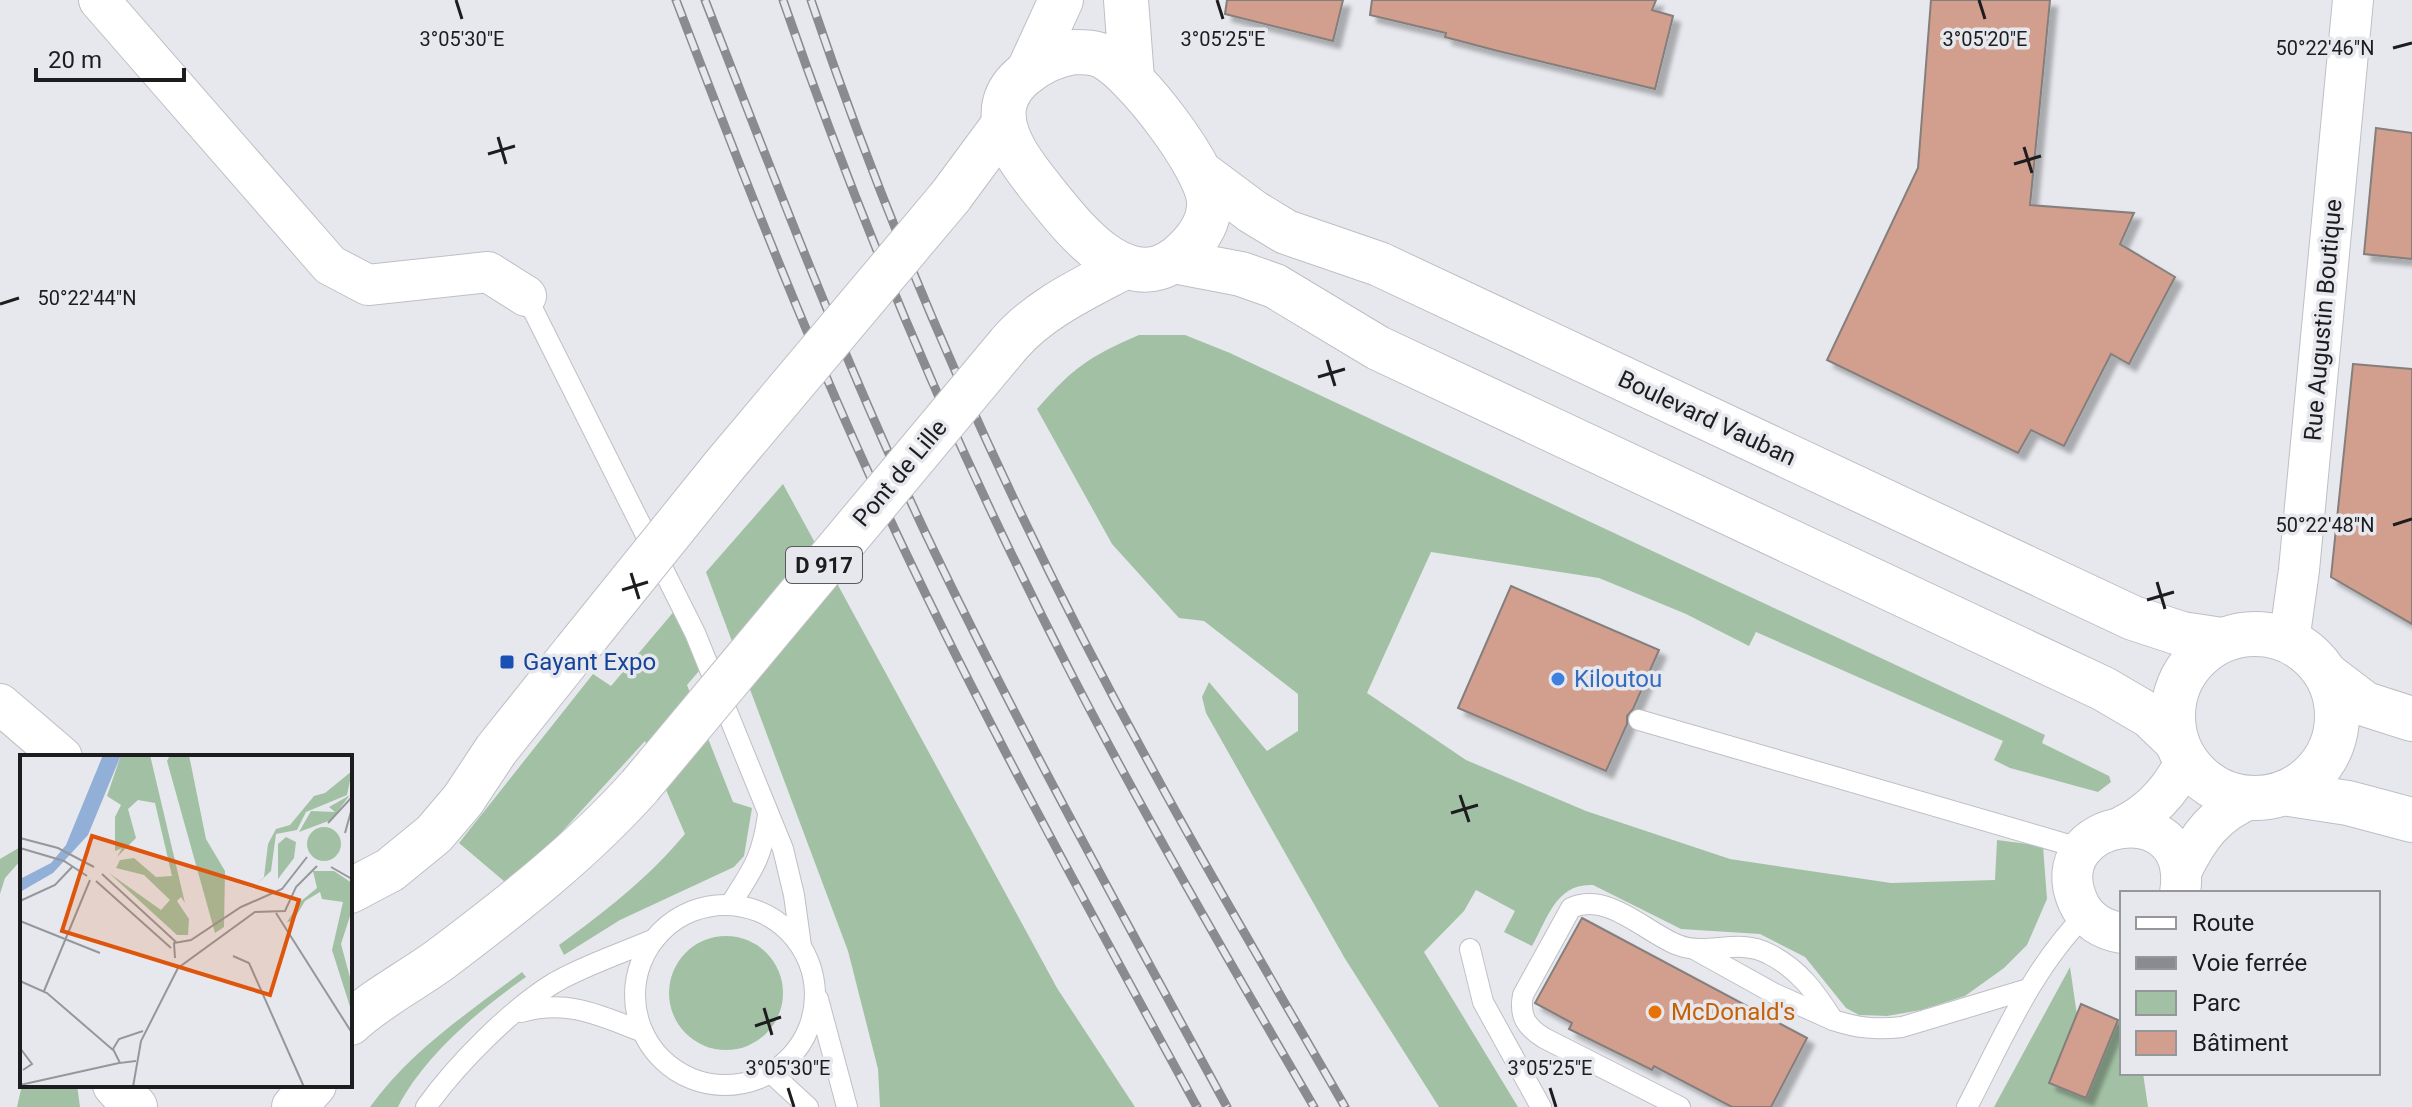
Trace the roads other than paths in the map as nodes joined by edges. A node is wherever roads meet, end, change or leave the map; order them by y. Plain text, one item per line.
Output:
1 (99, 0) edge
2 (1061, 0) edge
3 (1126, 0) edge
4 (2353, 0) edge
5 (1028, 72) junction
6 (1132, 79) junction
7 (1004, 124) junction
8 (1202, 174) junction
9 (1173, 261) junction
10 (1126, 266) junction
11 (526, 296) joint
12 (2222, 640) junction
13 (2289, 641) junction
14 (2327, 675) junction
15 (2412, 719) edge
16 (1639, 720) dead end
17 (22, 730) edge
18 (2182, 751) junction
19 (59, 755) edge
20 (2267, 796) junction
21 (768, 815) junction
22 (2412, 820) edge
23 (2123, 826) junction
24 (2083, 849) junction
25 (2180, 882) edge
26 (352, 890) edge
27 (730, 905) junction
28 (2086, 914) junction
29 (2120, 933) edge
30 (655, 939) junction
31 (801, 946) junction
32 (1470, 949) dead end
33 (1694, 949) junction
34 (815, 986) junction
35 (2028, 989) junction
36 (517, 1013) junction
37 (1833, 1020) junction
38 (352, 1022) edge
39 (643, 1032) junction
40 (771, 1073) junction
41 (114, 1087) edge
42 (116, 1087) edge
43 (312, 1087) edge
44 (110, 1107) edge
45 (135, 1107) edge
46 (294, 1107) edge
47 (426, 1107) edge
48 (808, 1107) edge
49 (847, 1107) edge
50 (1541, 1107) edge
51 (1680, 1107) edge
52 (1967, 1107) edge

1 - 11 street
2 - 5 main road
3 - 6 main road
4 - 13 street, Rue Augustin Boutique
5 - 6 main road
5 - 7 main road
6 - 8 main road
7 - 10 main road
7 - 26 main road, bridge
8 - 9 main road
8 - 12 main road, Boulevard Vauban
9 - 10 main road
9 - 18 main road
10 - 38 main road, Pont de Lille / D 917, bridge
11 - 21 lane
12 - 13 main road
12 - 18 main road
13 - 14 main road
14 - 15 main road
14 - 20 main road
16 - 24 lane
17 - 19 street
18 - 20 main road
18 - 23 street
20 - 22 main road
20 - 25 street
21 - 27 lane
21 - 31 lane
23 - 24 street
23 - 25 street
24 - 28 street
27 - 30 lane
27 - 31 lane
28 - 29 street
28 - 35 lane
30 - 36 lane
30 - 39 lane
31 - 34 lane
32 - 50 lane
33 - 37 lane
33 - 37 lane
33 - 51 lane
34 - 40 lane
34 - 49 lane
35 - 37 lane
35 - 52 lane
36 - 39 lane
36 - 47 lane
39 - 40 lane
40 - 48 lane
41 - 44 main road
42 - 45 main road
43 - 46 main road

